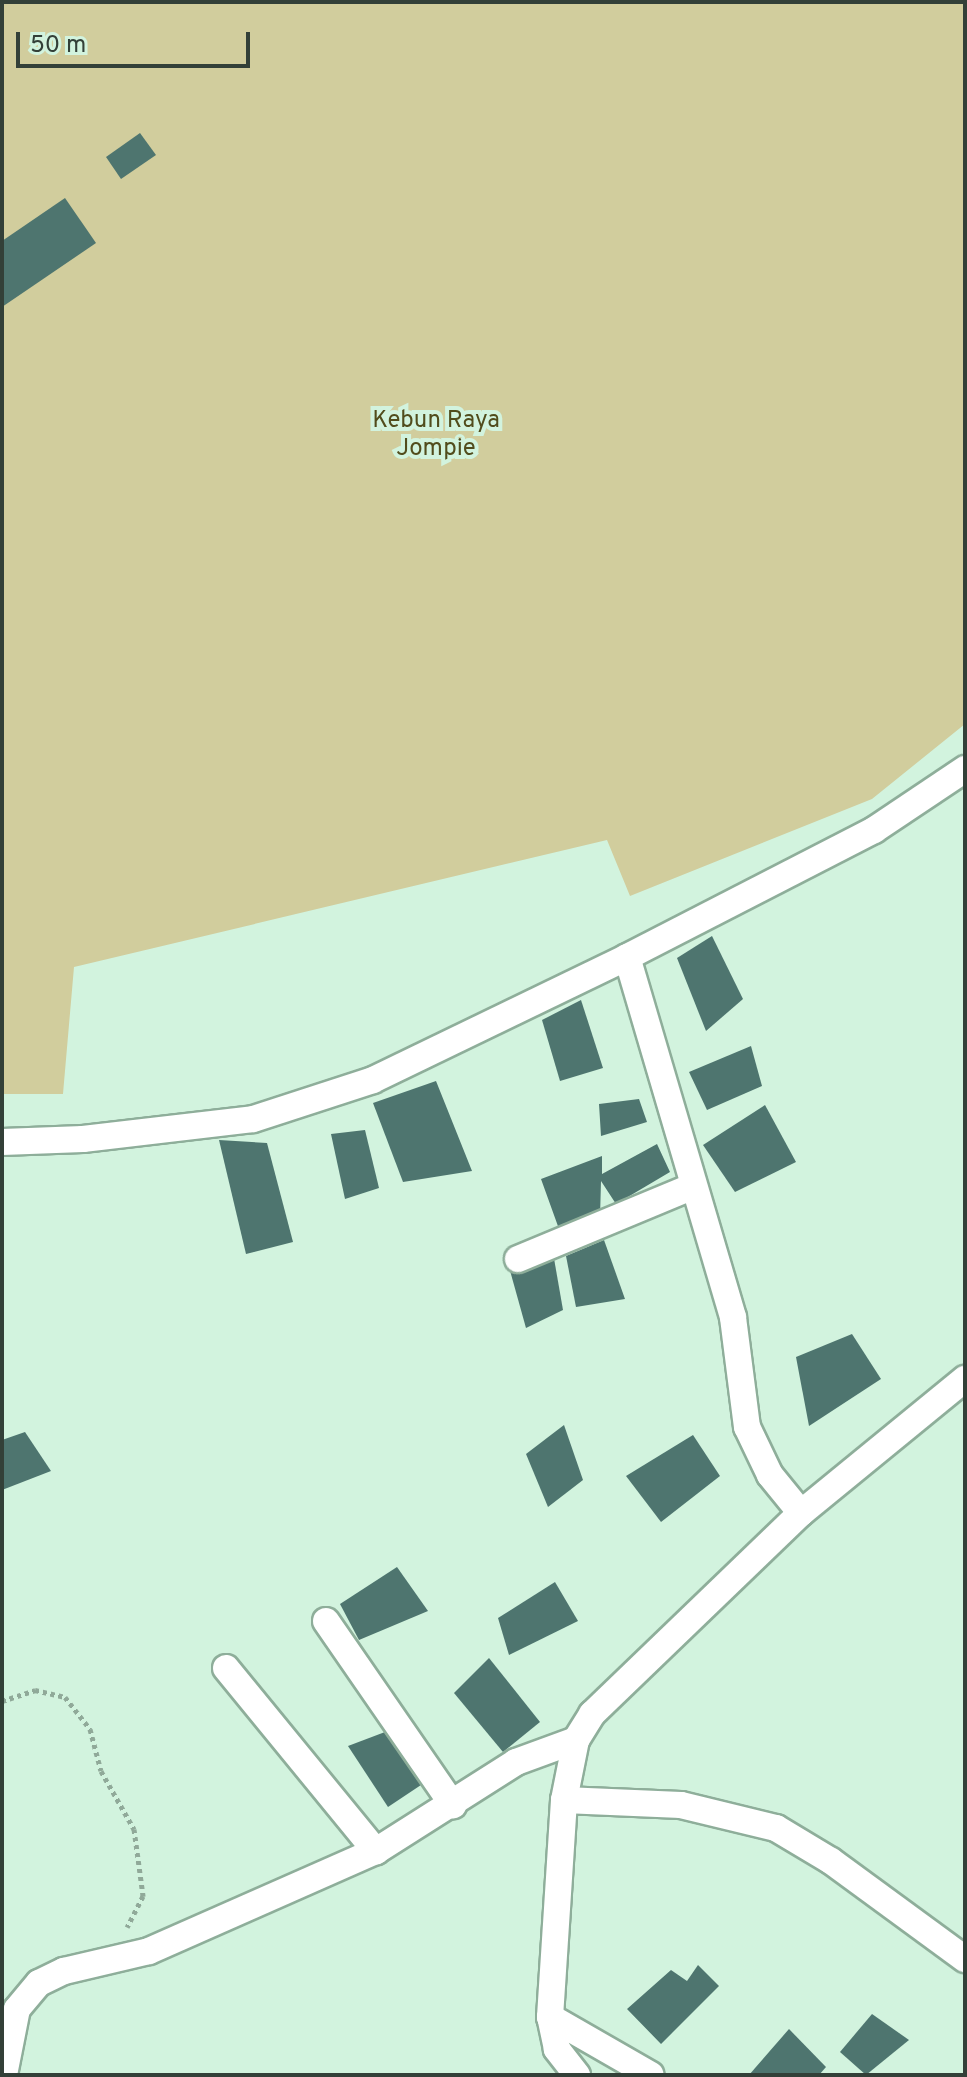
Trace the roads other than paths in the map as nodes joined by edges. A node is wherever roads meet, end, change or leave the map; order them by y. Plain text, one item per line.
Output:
1 (965, 769) edge
2 (627, 957) junction
3 (2, 1142) edge
4 (691, 1187) junction
5 (518, 1259) dead end
6 (965, 1379) edge
7 (801, 1513) junction
8 (326, 1621) dead end
9 (226, 1668) dead end
10 (576, 1740) junction
11 (564, 1800) junction
12 (453, 1805) junction
13 (376, 1851) junction
14 (965, 1959) edge
15 (550, 2017) junction
16 (4, 2075) edge
17 (577, 2075) edge
18 (651, 2075) edge

1 - 2 street
2 - 3 street
2 - 4 street
4 - 5 street
4 - 7 street
6 - 7 street
7 - 10 street
8 - 12 street
9 - 13 street
10 - 11 street
10 - 12 street
11 - 14 street
11 - 15 street
12 - 13 street
13 - 16 street
15 - 17 street
15 - 18 street

